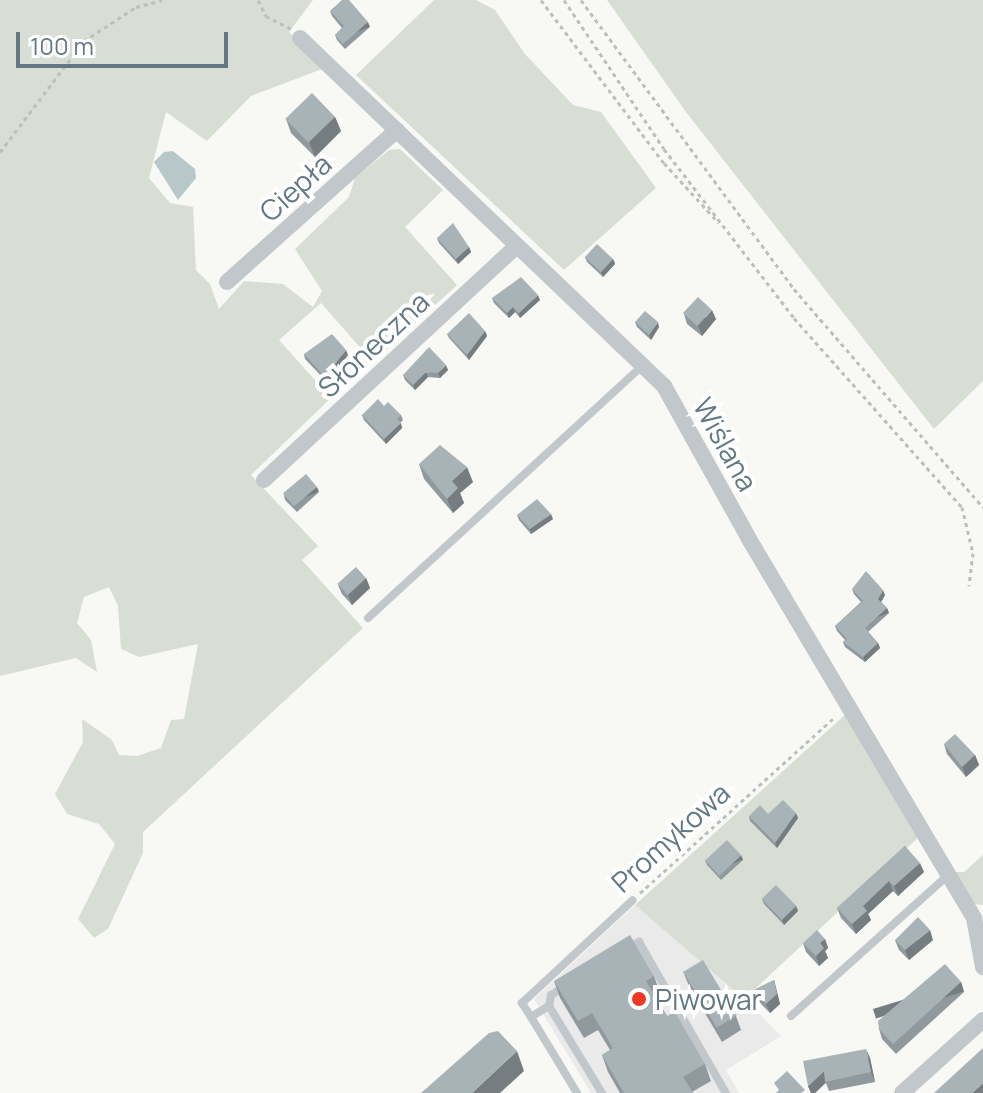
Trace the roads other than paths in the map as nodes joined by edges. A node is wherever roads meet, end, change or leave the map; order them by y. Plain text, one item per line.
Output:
1 (300, 38) road end
2 (397, 130) junction
3 (517, 246) junction
4 (227, 282) dead end
5 (645, 363) junction
6 (264, 480) dead end
7 (368, 618) dead end
8 (949, 873) junction
9 (633, 900) road end
10 (613, 957) edge
11 (983, 967) edge
12 (576, 980) edge
13 (549, 1006) junction
14 (791, 1016) dead end
15 (531, 1017) junction
16 (983, 1020) edge
17 (577, 1093) edge
18 (602, 1093) edge
19 (726, 1093) edge
20 (902, 1093) edge

1 - 2 street, Wiślana
2 - 3 street, Wiślana
2 - 4 street, Ciepła
3 - 5 street, Wiślana
3 - 6 street, Słoneczna
5 - 7 lane
5 - 8 street, Wiślana
8 - 11 street, Wiślana
8 - 14 lane
9 - 15 lane, Promykowa
10 - 19 lane
12 - 13 lane
13 - 15 lane
13 - 18 lane
15 - 17 lane
16 - 20 street

